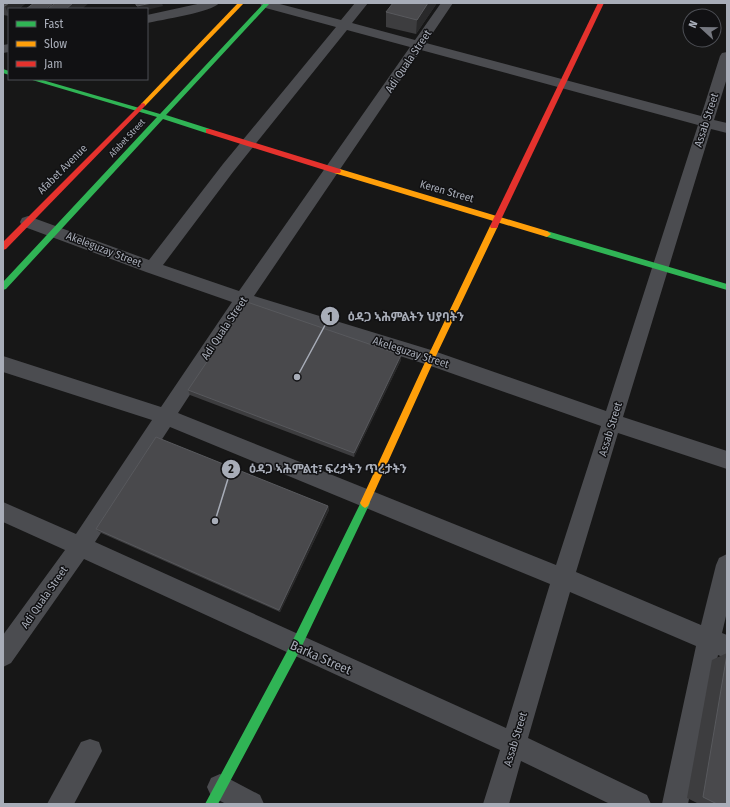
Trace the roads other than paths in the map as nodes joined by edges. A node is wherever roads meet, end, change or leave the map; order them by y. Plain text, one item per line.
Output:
1 (213, 3) edge
2 (241, 3) edge
3 (265, 3) edge
4 (362, 3) edge
5 (447, 3) edge
6 (601, 3) edge
7 (148, 19) edge
8 (344, 25) junction
9 (419, 45) junction
10 (727, 56) edge
11 (36, 80) edge
12 (562, 84) junction
13 (139, 109) junction
14 (161, 116) junction
15 (706, 122) junction
16 (727, 128) edge
17 (249, 143) junction
18 (333, 170) junction
19 (498, 218) junction
20 (28, 222) junction
21 (56, 231) junction
22 (3, 247) edge
23 (660, 267) junction
24 (152, 268) junction
25 (3, 287) edge
26 (727, 287) edge
27 (243, 299) junction
28 (431, 358) junction
29 (3, 364) edge
30 (165, 416) junction
31 (612, 422) junction
32 (727, 460) edge
33 (367, 499) junction
34 (3, 512) edge
35 (80, 546) junction
36 (727, 565) edge
37 (563, 578) junction
38 (718, 643) edge
39 (296, 646) junction
40 (3, 655) edge
41 (514, 744) junction
42 (90, 751) dead end
43 (216, 796) edge
44 (60, 804) edge
45 (251, 804) edge
46 (496, 804) edge
47 (638, 804) edge
48 (675, 804) edge

1 - 7 street
2 - 13 main road, Afabet Street
3 - 8 street
3 - 14 main road, Afabet Street
4 - 8 street
5 - 9 street, Adi Quala Street
6 - 12 main road
8 - 9 street
8 - 17 street
9 - 12 street
9 - 18 street, Adi Quala Street
10 - 15 street, Assab Street
11 - 13 main road, Keren Street
12 - 15 street
12 - 19 main road
13 - 14 main road, Keren Street
13 - 20 main road, Afabet Avenue
14 - 17 main road, Keren Street
14 - 21 main road, Afabet Street
15 - 16 street
15 - 23 street, Assab Street
17 - 18 main road, Keren Street
17 - 24 street
18 - 19 main road, Keren Street
18 - 27 street, Adi Quala Street
19 - 23 main road, Keren Street
19 - 28 main road
20 - 21 street, Akeleguzay Street
20 - 22 main road, Afabet Avenue
21 - 24 street, Akeleguzay Street
21 - 25 main road, Afabet Street
23 - 26 main road, Keren Street
23 - 31 street, Assab Street
24 - 27 street, Akeleguzay Street
27 - 28 street, Akeleguzay Street
27 - 30 street, Adi Quala Street
28 - 31 street, Akeleguzay Street
28 - 33 main road
29 - 30 street
30 - 33 street
30 - 35 street, Adi Quala Street
31 - 32 street, Akeleguzay Street
31 - 37 street, Assab Street
33 - 37 street
33 - 39 main road
34 - 35 street, Barka Street
35 - 39 street, Barka Street
35 - 40 street, Adi Quala Street
36 - 38 street
37 - 38 street
37 - 41 street, Assab Street
38 - 48 street
39 - 41 street, Barka Street
39 - 43 main road
41 - 46 street, Assab Street
41 - 47 street, Barka Street
42 - 44 street
43 - 45 street

